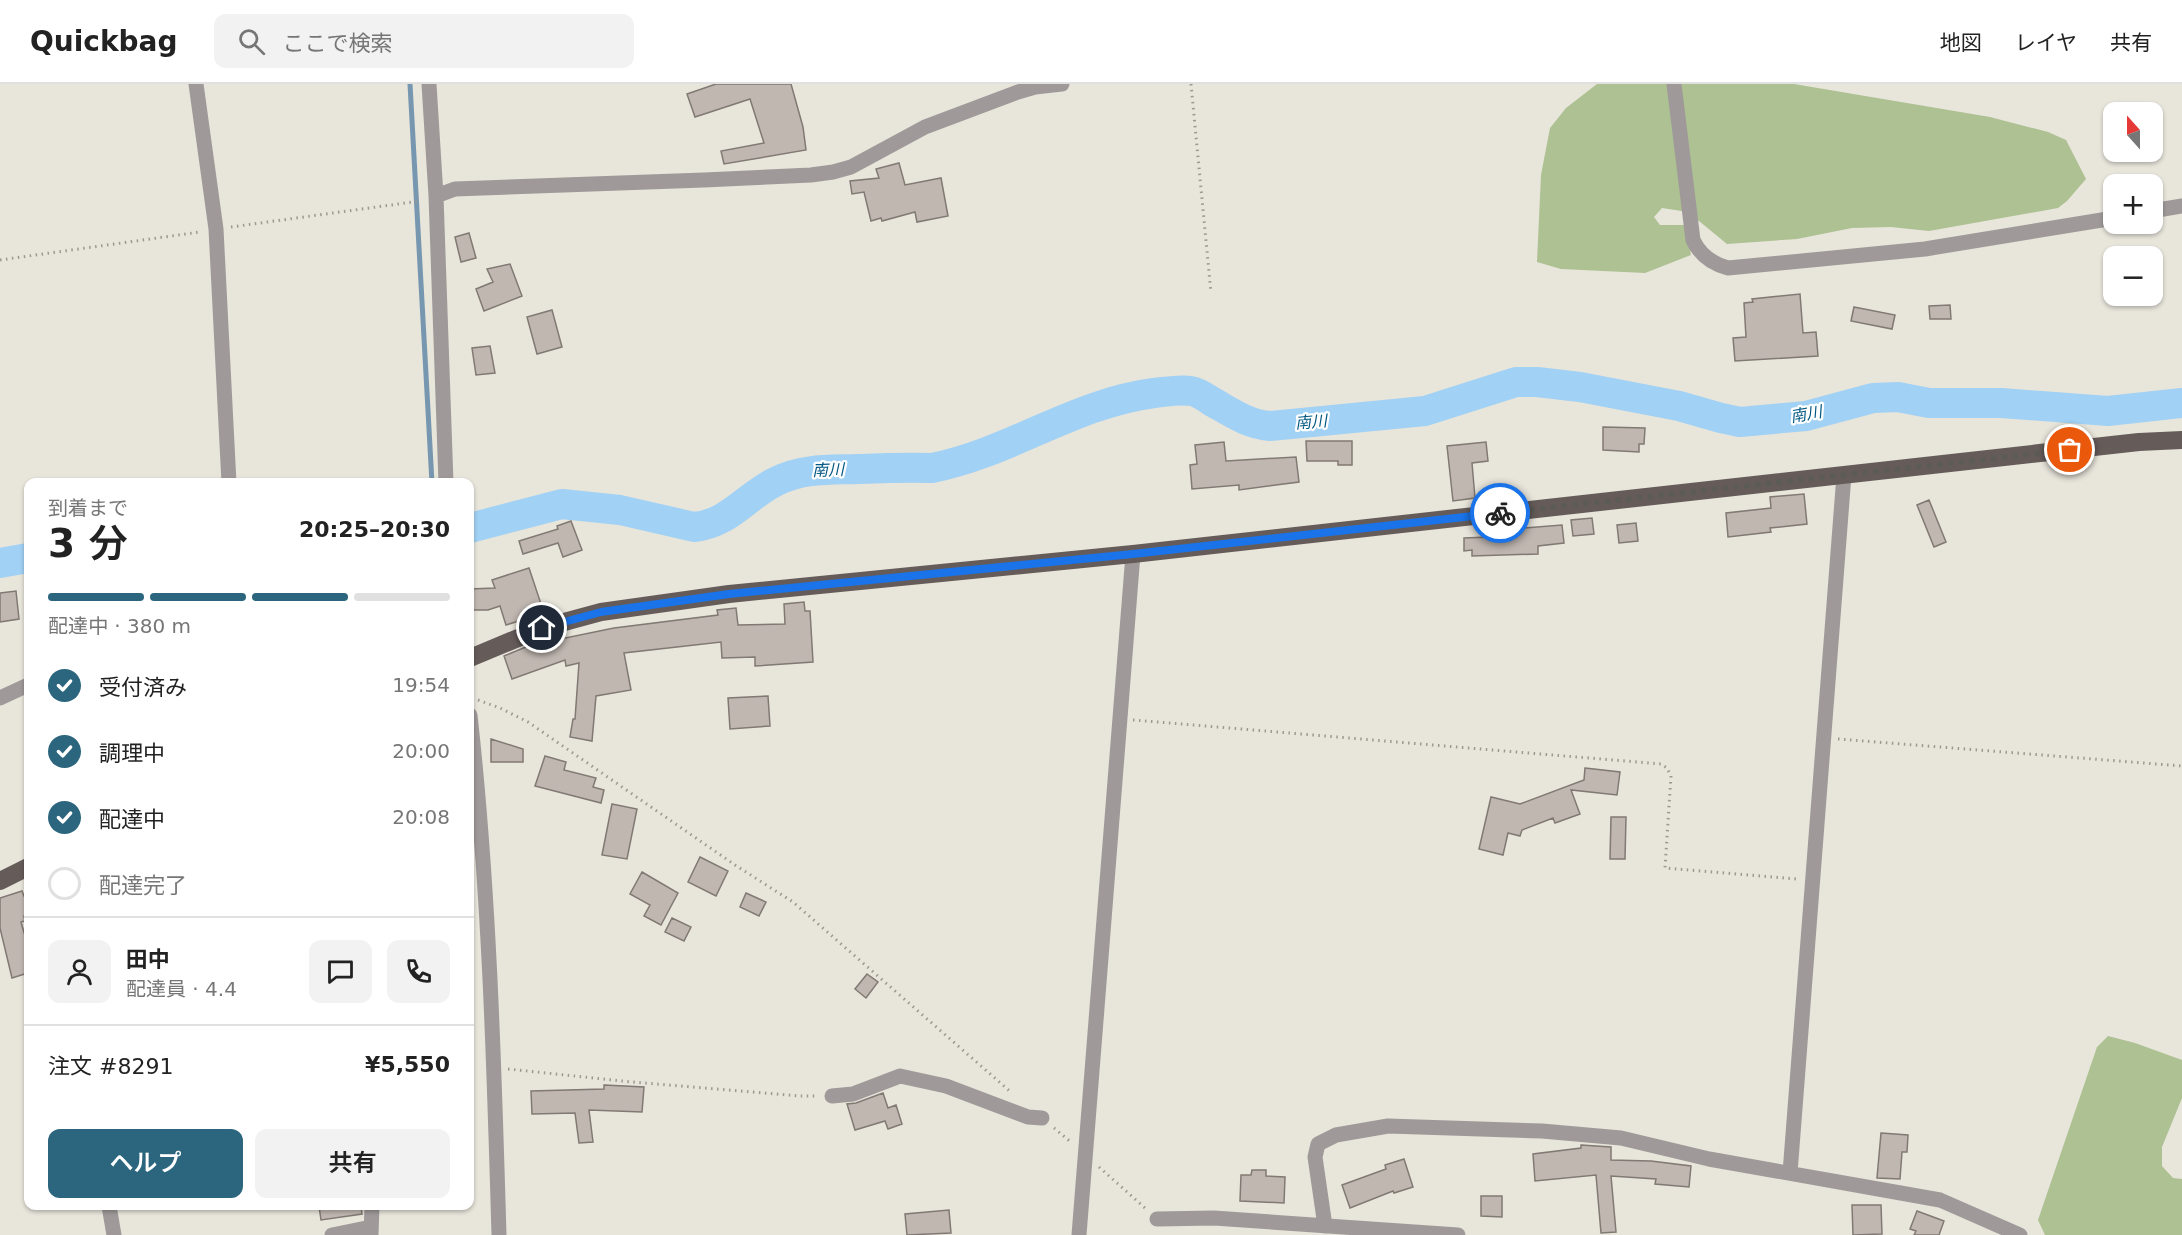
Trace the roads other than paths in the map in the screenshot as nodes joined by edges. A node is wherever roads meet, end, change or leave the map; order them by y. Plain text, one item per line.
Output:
1 (196, 84) edge
2 (429, 84) edge
3 (1062, 84) edge
4 (1674, 84) edge
5 (432, 199) junction
6 (2182, 206) edge
7 (2163, 209) edge
8 (2103, 220) edge
9 (2182, 440) edge
10 (1844, 475) junction
11 (229, 478) edge
12 (446, 478) edge
13 (1133, 554) junction
14 (474, 656) edge
15 (24, 692) edge
16 (0, 698) edge
17 (474, 751) edge
18 (24, 869) edge
19 (0, 881) edge
20 (832, 1096) road end
21 (1042, 1118) road end
22 (1791, 1173) junction
23 (110, 1210) edge
24 (372, 1210) edge
25 (1157, 1219) road end
26 (1325, 1226) junction
27 (371, 1231) edge
28 (114, 1235) edge
29 (332, 1235) edge
30 (499, 1235) edge
31 (1079, 1235) edge
32 (1458, 1235) edge
33 (2020, 1235) edge

1 - 11 street
2 - 5 street
3 - 5 street
4 - 8 street
5 - 12 street
6 - 7 street
9 - 10 main road
10 - 13 main road
10 - 22 street
13 - 14 main road
13 - 31 street
15 - 16 street
17 - 30 street
18 - 19 main road
20 - 21 street
22 - 26 street
22 - 33 street
23 - 28 street
24 - 27 street
25 - 26 street
26 - 32 street
27 - 29 street

